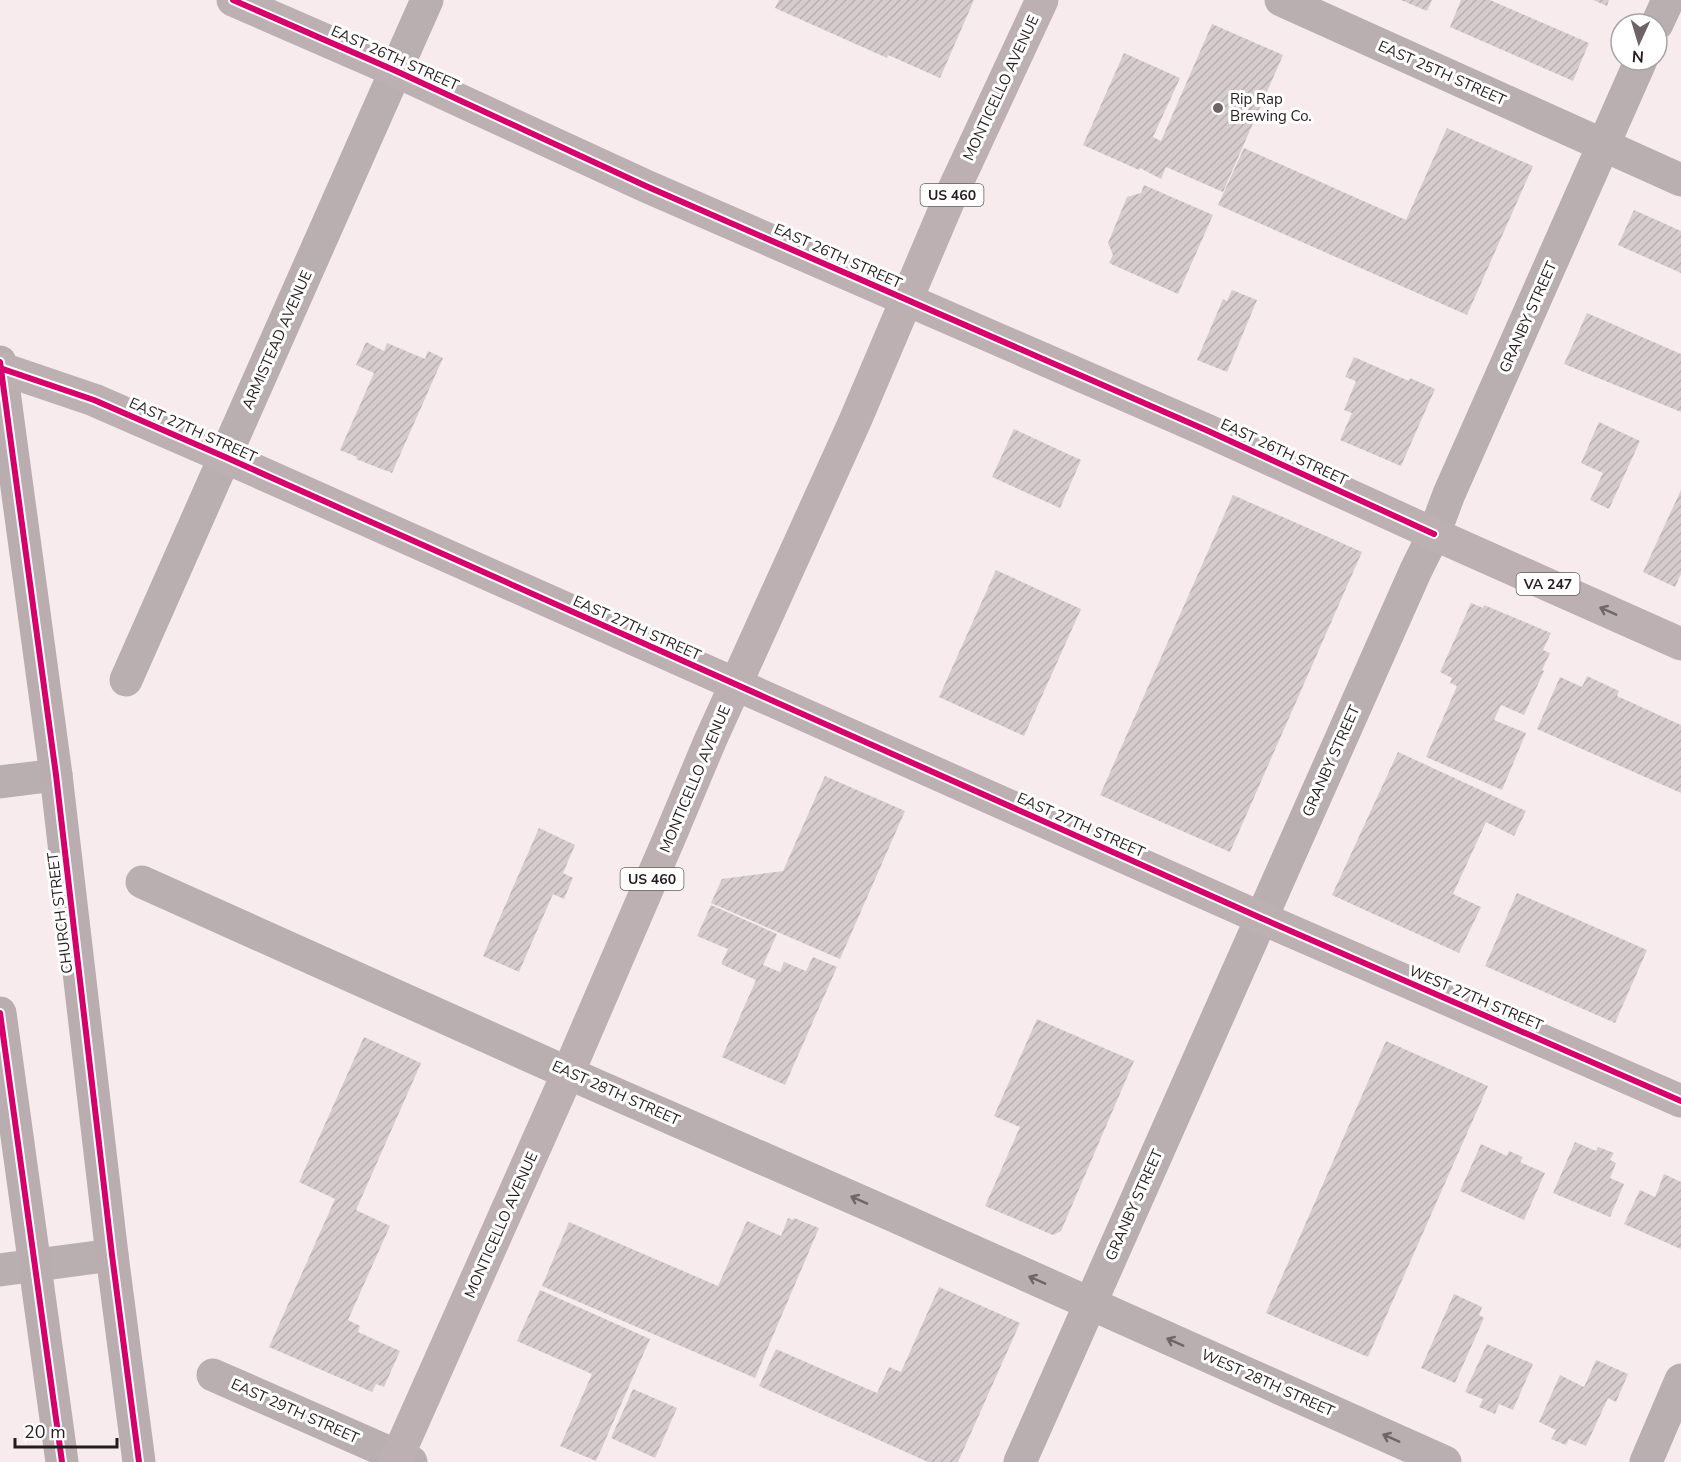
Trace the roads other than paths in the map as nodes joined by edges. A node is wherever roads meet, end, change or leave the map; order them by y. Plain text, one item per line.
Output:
1 (233, 0) edge
2 (427, 0) edge
3 (1042, 0) edge
4 (1281, 0) edge
5 (396, 71) junction
6 (1636, 72) edge
7 (1604, 145) junction
8 (1681, 180) edge
9 (907, 299) junction
10 (0, 366) edge
11 (225, 457) junction
12 (1434, 534) junction
13 (1681, 644) edge
14 (126, 680) dead end
15 (735, 685) junction
16 (56, 775) junction
17 (0, 782) edge
18 (142, 882) dead end
19 (1261, 918) junction
20 (0, 1013) edge
21 (568, 1073) junction
22 (1681, 1101) edge
23 (112, 1255) junction
24 (35, 1265) junction
25 (0, 1270) edge
26 (1090, 1304) junction
27 (213, 1375) dead end
28 (1681, 1380) edge
29 (402, 1460) edge
30 (62, 1462) edge
31 (139, 1462) edge
32 (1020, 1462) edge
33 (1445, 1462) edge
34 (1646, 1462) edge

1 - 5 main road, EAST 26TH STREET / VA 247
2 - 5 street, ARMISTEAD AVENUE
3 - 9 main road, MONTICELLO AVENUE / US 460
4 - 7 street, EAST 25TH STREET
5 - 9 main road, EAST 26TH STREET / VA 247
5 - 11 street, ARMISTEAD AVENUE
6 - 7 street, GRANBY STREET
7 - 8 street, EAST 25TH STREET
7 - 12 street, GRANBY STREET
9 - 12 main road, EAST 26TH STREET / VA 247
9 - 15 main road, MONTICELLO AVENUE / US 460
10 - 11 main road, EAST 27TH STREET
10 - 16 main road, CHURCH STREET
11 - 14 street, ARMISTEAD AVENUE
11 - 15 main road, EAST 27TH STREET
13 -> 12 main road, VA 247
12 - 19 street, GRANBY STREET
15 - 19 main road, EAST 27TH STREET
15 - 21 main road, MONTICELLO AVENUE / US 460
16 - 17 street
16 - 23 main road, CHURCH STREET
18 - 21 street, EAST 28TH STREET
19 - 22 main road, WEST 27TH STREET
19 - 26 street, GRANBY STREET
20 - 24 main road
26 -> 21 street, EAST 28TH STREET
21 - 29 main road, MONTICELLO AVENUE / US 460
23 - 24 street
23 - 31 main road, CHURCH STREET
24 - 25 street
24 - 30 main road
26 - 32 street, GRANBY STREET
33 -> 26 street, WEST 28TH STREET
27 - 29 street, EAST 29TH STREET
28 - 34 street

